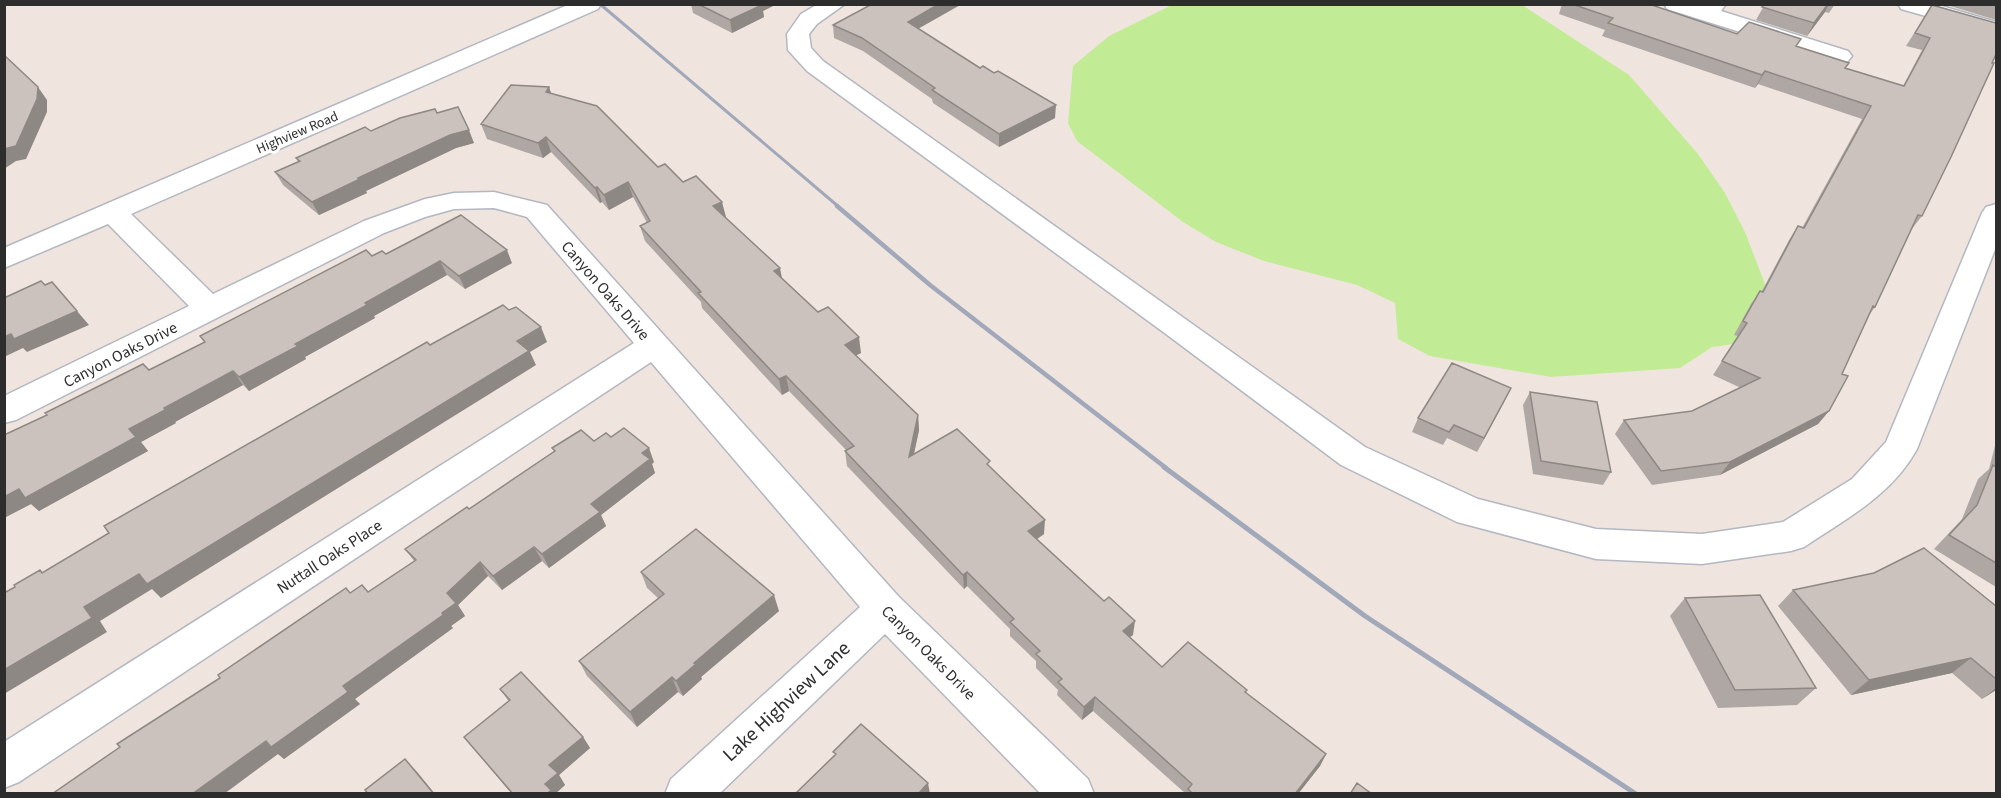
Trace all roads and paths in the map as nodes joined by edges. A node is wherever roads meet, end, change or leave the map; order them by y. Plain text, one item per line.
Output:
1 (590, 4) edge
2 (834, 4) edge
3 (1675, 4) edge
4 (1909, 4) edge
5 (1711, 9) edge
6 (1996, 29) edge
7 (1840, 56) dead end
8 (112, 212) junction
9 (1996, 213) edge
10 (4, 259) edge
11 (210, 309) junction
12 (654, 345) junction
13 (4, 411) edge
14 (885, 609) junction
15 (4, 767) edge
16 (687, 794) edge
17 (1072, 794) edge

1 - 8 street, Highview Road
2 - 9 street
3 - 5 street
4 - 6 street
5 - 7 street
8 - 10 street, Highview Road
8 - 11 street
11 - 12 street, Canyon Oaks Drive
11 - 13 street, Canyon Oaks Drive
12 - 14 street, Canyon Oaks Drive
12 - 15 street, Nuttall Oaks Place
14 - 16 street, Lake Highview Lane
14 - 17 street, Canyon Oaks Drive

